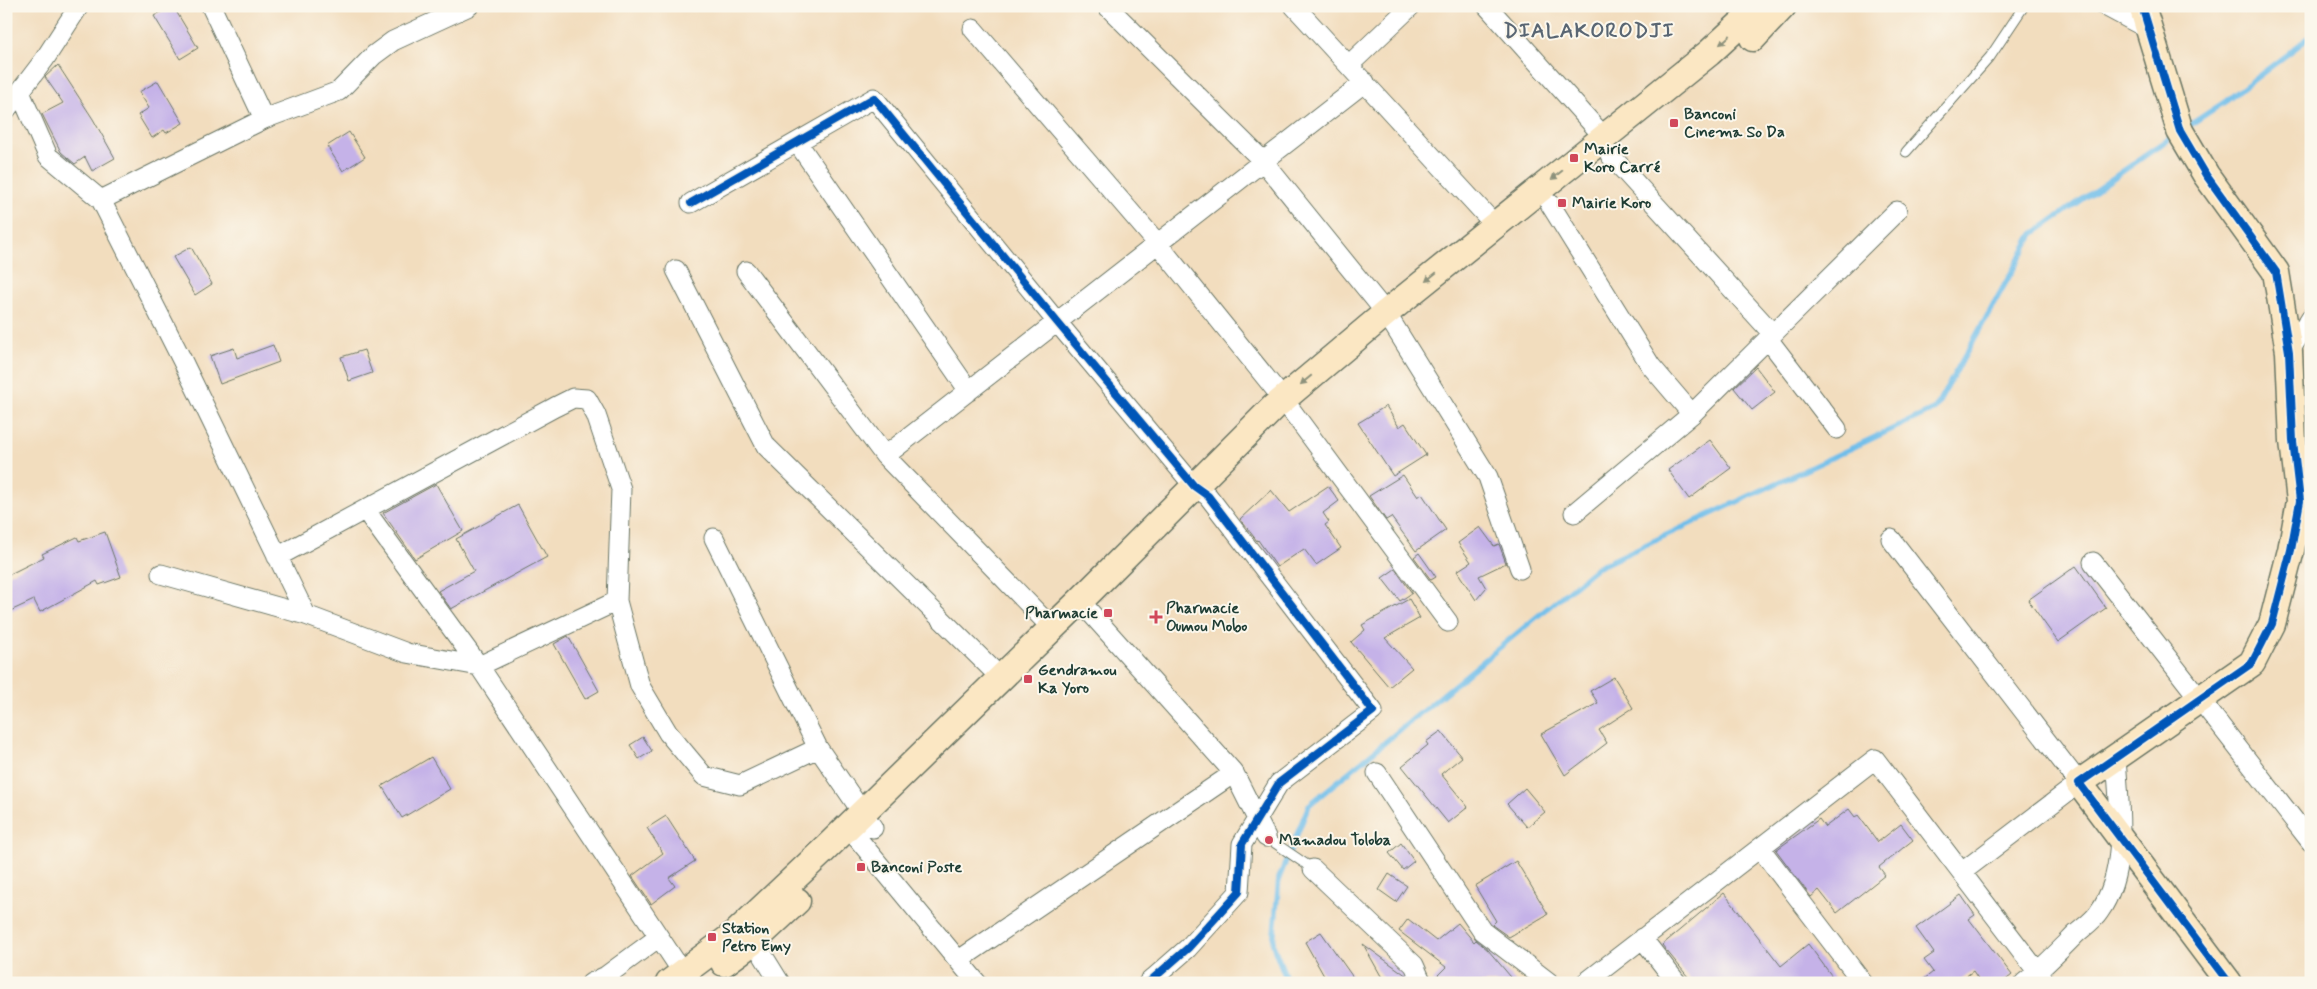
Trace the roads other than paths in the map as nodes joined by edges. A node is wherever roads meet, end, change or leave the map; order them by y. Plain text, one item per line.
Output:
1 (78, 6) edge
2 (211, 6) edge
3 (470, 6) edge
4 (1107, 6) edge
5 (1294, 6) edge
6 (1411, 6) edge
7 (1487, 6) edge
8 (1760, 6) edge
9 (1783, 6) edge
10 (2024, 6) edge
11 (2105, 6) edge
12 (2146, 18) edge
13 (973, 29) dead end
14 (1349, 65) junction
15 (1365, 82) junction
16 (20, 92) junction
17 (6, 110) edge
18 (264, 119) junction
19 (797, 142) junction
20 (1607, 146) junction
21 (1906, 152) dead end
22 (1263, 161) junction
23 (101, 200) junction
24 (691, 203) dead end
25 (1550, 204) junction
26 (1897, 211) dead end
27 (1495, 226) junction
28 (1158, 244) junction
29 (676, 270) dead end
30 (746, 271) dead end
31 (2311, 317) edge
32 (1391, 321) junction
33 (1057, 322) junction
34 (1771, 336) junction
35 (2289, 352) junction
36 (970, 391) junction
37 (1288, 406) junction
38 (1692, 414) junction
39 (1837, 430) dead end
40 (886, 456) junction
41 (1201, 491) junction
42 (366, 511) junction
43 (1574, 512) dead end
44 (714, 538) dead end
45 (1891, 539) dead end
46 (277, 557) junction
47 (2093, 562) dead end
48 (1520, 569) dead end
49 (161, 574) dead end
50 (617, 601) junction
51 (1086, 608) junction
52 (306, 615) junction
53 (1448, 622) dead end
54 (1052, 628) junction
55 (479, 666) junction
56 (1000, 678) junction
57 (2200, 699) junction
58 (818, 748) junction
59 (2116, 758) junction
60 (1234, 773) junction
61 (1377, 773) dead end
62 (2079, 783) junction
63 (1257, 818) junction
64 (861, 827) junction
65 (1266, 837) joint
66 (2120, 838) junction
67 (2311, 842) edge
68 (1760, 848) junction
69 (1312, 869) joint
70 (1962, 872) junction
71 (659, 936) junction
72 (1642, 938) junction
73 (754, 941) junction
74 (958, 960) junction
75 (2036, 979) edge
76 (683, 980) edge
77 (591, 983) edge
78 (780, 983) edge
79 (977, 983) edge
80 (1148, 983) edge
81 (1422, 983) edge
82 (1550, 983) edge
83 (1584, 983) edge
84 (1677, 983) edge
85 (1863, 983) edge
86 (2229, 983) edge

1 - 16 street
2 - 18 street
3 - 18 street
4 - 22 street
5 - 14 street
6 - 14 street
7 - 20 street
8 -> 20 main road
9 - 20 main road
10 - 21 lane
11 - 12 street
12 - 35 main road
13 - 28 street
14 - 15 street
15 - 22 street
15 - 27 street
16 - 17 street
16 - 23 street
18 - 23 street
19 - 24 street
19 - 33 street
19 - 36 street
20 - 25 main road
20 -> 27 main road
20 - 34 street
22 - 28 street
22 - 32 street
23 - 46 street
25 - 32 main road
25 - 38 street
26 - 34 street
27 -> 32 main road
28 - 33 street
28 - 37 street
29 - 56 street
30 - 40 street
31 - 35 street
32 - 37 main road
32 - 48 street
33 - 36 street
33 - 41 street
34 - 38 street
34 - 39 street
35 - 57 main road
36 - 40 street
37 - 41 main road
37 - 53 street
38 - 43 street
40 - 54 street
41 - 51 main road
41 - 63 street
42 - 46 street
42 - 50 street
42 - 55 street
44 - 58 street
45 - 62 street
46 - 52 street
47 - 57 street
49 - 52 street
50 - 55 street
50 - 58 street
51 - 54 main road
51 - 60 street
51 - 64 main road
52 - 55 street
54 - 56 main road
55 - 71 street
56 - 64 main road
57 - 59 main road
57 - 67 street
58 - 64 street
59 - 62 main road
59 - 66 street
60 - 63 street
60 - 74 street
61 - 82 street
62 - 66 main road
62 - 70 street
63 - 65 street
63 - 80 street
64 - 73 main road
64 - 74 street
64 - 76 main road
65 - 69 lane
66 - 75 street
66 - 86 main road
68 - 70 street
68 - 72 street
68 - 85 street
69 - 81 street
70 - 75 street
71 - 76 street
71 - 77 street
72 - 83 street
72 - 84 street
73 - 76 main road
73 - 78 street
74 - 79 street

